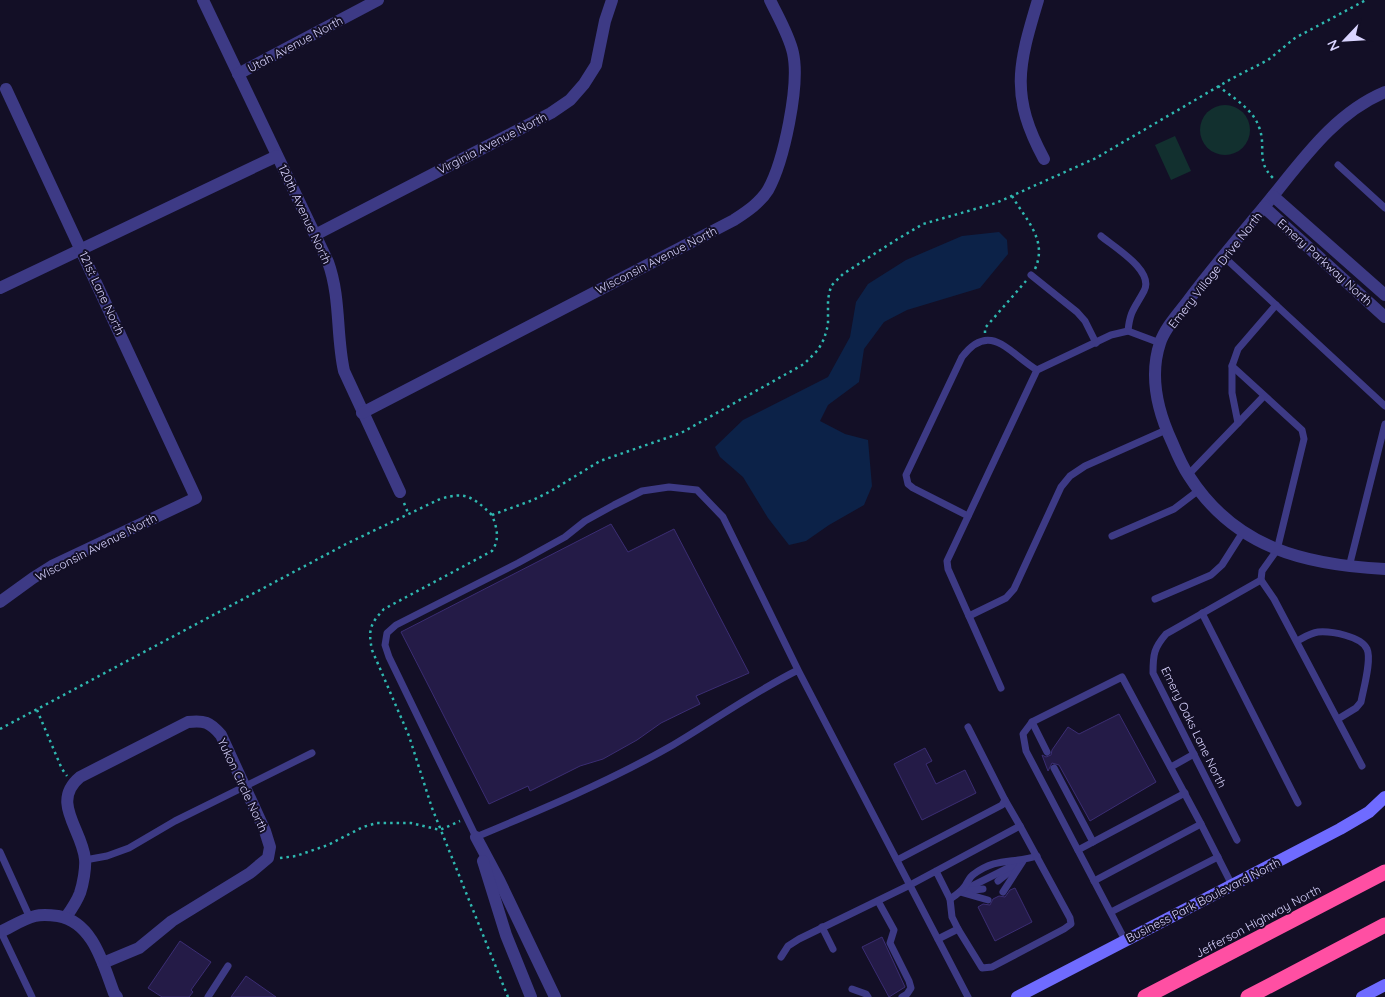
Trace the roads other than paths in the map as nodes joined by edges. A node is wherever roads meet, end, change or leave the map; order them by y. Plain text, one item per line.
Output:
1 (203, 0) edge
2 (378, 0) edge
3 (612, 0) edge
4 (770, 0) edge
5 (1038, 0) edge
6 (238, 74) junction
7 (6, 89) dead end
8 (1385, 93) edge
9 (277, 156) junction
10 (1044, 160) dead end
11 (1338, 165) dead end
12 (1277, 191) junction
13 (1264, 207) junction
14 (1385, 208) edge
15 (315, 235) junction
16 (1101, 236) dead end
17 (82, 250) junction
18 (1223, 256) junction
19 (1031, 275) road end
20 (0, 288) edge
21 (1385, 295) edge
22 (1276, 305) junction
23 (1385, 317) edge
24 (1128, 331) junction
25 (1096, 342) junction
26 (1160, 343) junction
27 (1232, 366) junction
28 (1037, 370) junction
29 (1264, 396) junction
30 (1385, 406) edge
31 (362, 413) junction
32 (1238, 423) junction
33 (1385, 424) edge
34 (1166, 430) junction
35 (1188, 475) junction
36 (1199, 490) junction
37 (400, 492) dead end
38 (196, 498) joint
39 (968, 516) junction
40 (1243, 532) junction
41 (1112, 536) dead end
42 (1277, 550) junction
43 (1349, 567) junction
44 (1385, 569) edge
45 (1261, 580) junction
46 (1155, 599) dead end
47 (0, 602) edge
48 (1202, 613) junction
49 (970, 616) junction
50 (1297, 642) junction
51 (798, 670) junction
52 (1001, 688) dead end
53 (1338, 719) junction
54 (1032, 722) junction
55 (968, 727) dead end
56 (1047, 752) dead end
57 (312, 754) dead end
58 (1194, 754) junction
59 (1171, 766) junction
60 (1362, 766) dead end
61 (1054, 768) dead end
62 (244, 786) junction
63 (1185, 793) junction
64 (1385, 797) edge
65 (1005, 800) junction
66 (1298, 803) dead end
67 (1201, 824) junction
68 (1020, 826) junction
69 (476, 837) junction
70 (1237, 840) dead end
71 (1093, 842) junction
72 (1078, 850) junction
73 (0, 852) edge
74 (1037, 856) junction
75 (1218, 857) junction
76 (85, 860) junction
77 (897, 860) junction
78 (1023, 860) junction
79 (936, 871) junction
80 (1385, 872) edge
81 (1094, 881) junction
82 (910, 885) junction
83 (1232, 886) junction
84 (960, 892) junction
85 (985, 895) dead end
86 (950, 899) junction
87 (878, 900) junction
88 (1111, 912) junction
89 (66, 917) junction
90 (30, 918) junction
91 (1385, 925) edge
92 (822, 927) junction
93 (958, 928) junction
94 (1, 932) edge
95 (938, 940) junction
96 (1126, 940) junction
97 (832, 949) dead end
98 (781, 957) dead end
99 (103, 964) junction
100 (228, 966) dead end
101 (1385, 985) edge
102 (852, 989) dead end
103 (32, 997) edge
104 (117, 997) edge
105 (208, 997) edge
106 (531, 997) edge
107 (555, 997) edge
108 (868, 997) edge
109 (902, 997) edge
110 (968, 997) edge
111 (1017, 997) edge
112 (1145, 997) edge
113 (1248, 997) edge
114 (1362, 997) edge

1 - 6 street, 120th Avenue North
2 - 6 street, Utah Avenue North
3 - 15 street, Virginia Avenue North
4 - 31 street, Wisconsin Avenue North
5 - 10 street
6 - 9 street, 120th Avenue North
7 - 17 street, 121st Lane North
8 - 12 street, Emery Village Drive North
9 - 15 street, 120th Avenue North
9 - 17 street
11 - 14 lane
12 - 13 street, Emery Village Drive North
12 - 21 street, Emery Parkway North
13 - 18 street, Emery Village Drive North
13 - 23 street, Emery Parkway North
15 - 31 street, 120th Avenue North
16 - 24 lane
17 - 20 street
17 - 38 street, 121st Lane North
18 - 22 lane
18 - 26 street, Emery Village Drive North
19 - 25 lane
22 - 27 lane
22 - 30 lane
24 - 25 lane
24 - 26 lane
25 - 28 lane
26 - 34 street, Emery Village Drive North
27 - 29 lane
27 - 32 lane
28 - 39 lane
28 - 39 lane
29 - 32 lane
29 - 42 lane
31 - 37 street, 120th Avenue North
32 - 35 lane
33 - 43 lane
34 - 35 street, Emery Village Drive North
34 - 49 lane
35 - 36 street, Emery Village Drive North
36 - 40 street, Emery Village Drive North
36 - 41 lane
38 - 47 street, Wisconsin Avenue North
39 - 49 lane
40 - 42 street, Emery Village Drive North
40 - 46 lane
42 - 43 street, Emery Village Drive North
42 - 45 lane
43 - 44 street, Emery Village Drive North
45 - 48 lane, Emery Oaks Lane North
45 - 50 lane
48 - 58 lane, Emery Oaks Lane North
48 - 66 lane
49 - 52 lane
50 - 53 lane
50 - 53 lane
51 - 69 lane
51 - 69 lane
51 - 77 lane
53 - 60 lane
54 - 56 lane
54 - 59 lane
54 - 72 lane
55 - 65 lane
57 - 62 lane
58 - 59 lane
58 - 70 lane, Emery Oaks Lane North
59 - 63 lane
61 - 71 lane
62 - 76 lane
62 - 76 street, Yukon Circle North
62 - 99 street, Yukon Circle North
63 - 67 lane
63 - 71 lane
64 - 83 street, Business Park Boulevard North
65 - 68 lane
65 - 77 lane
67 - 75 lane
67 - 81 lane
68 - 74 lane
68 - 79 lane
69 - 106 street
69 - 107 street
71 - 72 lane
72 - 81 lane
73 - 90 lane
74 - 78 lane
74 - 93 lane
75 - 83 lane
75 - 88 lane
76 - 89 street
77 - 82 lane
78 - 78 lane
78 - 84 lane
78 - 84 lane
79 - 82 lane
79 - 86 lane
80 - 112 highway, Jefferson Highway North
81 - 88 lane
82 - 87 lane
82 - 95 lane
83 - 96 street, Business Park Boulevard North
84 - 85 lane
84 - 86 lane
86 - 93 lane
87 - 92 lane
87 - 109 lane
88 - 96 lane
89 - 90 street
89 - 99 street
90 - 94 street
91 - 113 highway
92 - 97 lane
92 - 98 lane
93 - 95 lane
94 - 103 lane
95 - 110 lane
96 - 111 street, Business Park Boulevard North
99 - 104 street
100 - 105 lane
101 - 114 street
102 - 108 lane

